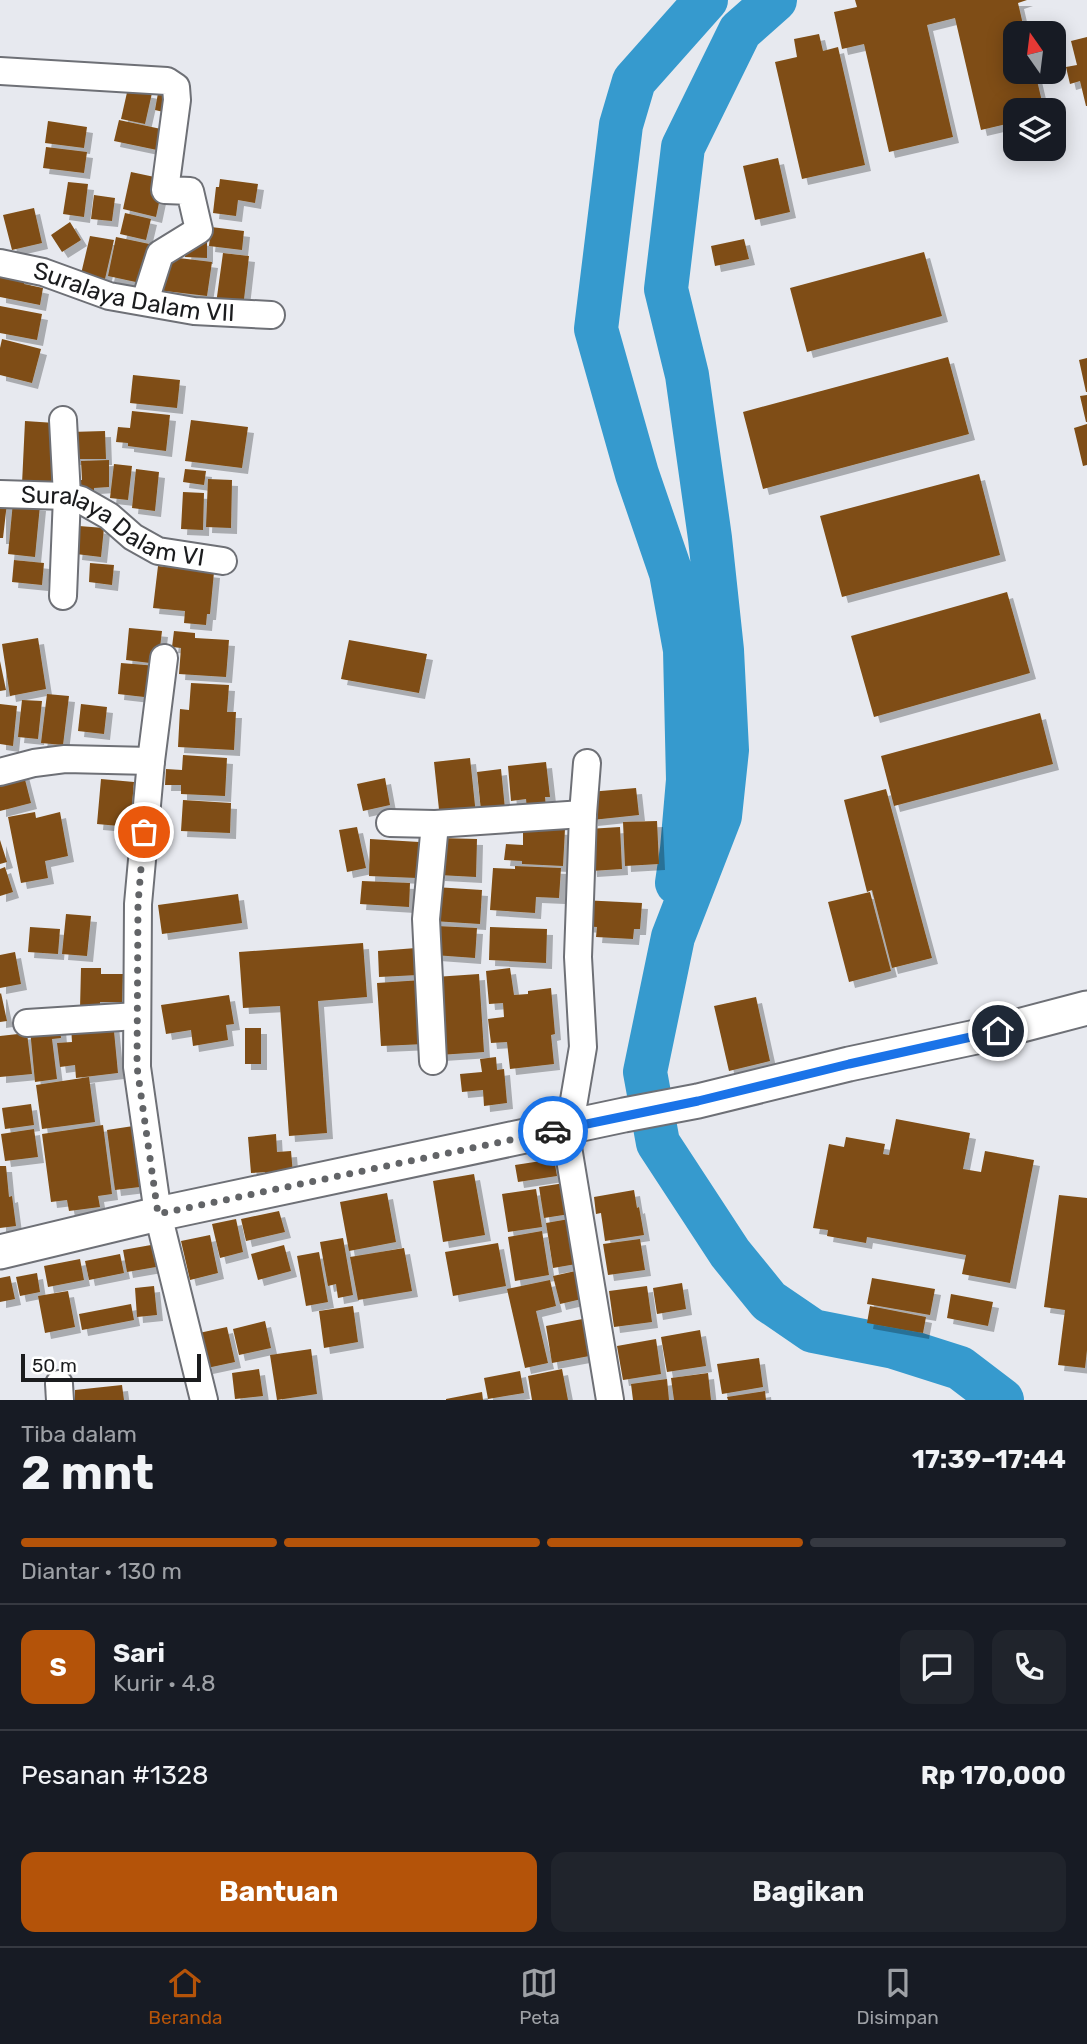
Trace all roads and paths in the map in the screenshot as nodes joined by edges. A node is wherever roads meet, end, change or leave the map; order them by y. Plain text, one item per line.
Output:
1 (0, 71) edge
2 (0, 263) edge
3 (145, 301) junction
4 (271, 315) dead end
5 (63, 420) dead end
6 (0, 494) edge
7 (67, 496) junction
8 (223, 561) dead end
9 (63, 596) dead end
10 (164, 658) dead end
11 (151, 761) junction
12 (587, 763) dead end
13 (0, 772) edge
14 (583, 814) junction
15 (390, 822) dead end
16 (435, 824) junction
17 (1087, 1008) edge
18 (137, 1016) junction
19 (27, 1023) dead end
20 (433, 1061) dead end
21 (565, 1129) junction
22 (158, 1214) junction
23 (0, 1252) edge
24 (204, 1400) edge
25 (610, 1400) edge

1 - 3 street
2 - 3 street, Suralaya Dalam VII
3 - 4 street, Suralaya Dalam VII
5 - 7 street
6 - 7 street, Suralaya Dalam VI
7 - 8 street, Suralaya Dalam VI
7 - 9 street
10 - 11 street
11 - 13 street
11 - 18 street
12 - 14 street
14 - 16 street
14 - 21 street
15 - 16 street
16 - 20 street
17 - 21 street
18 - 19 street
18 - 22 street
21 - 22 street
21 - 25 street
22 - 23 street
22 - 24 street

